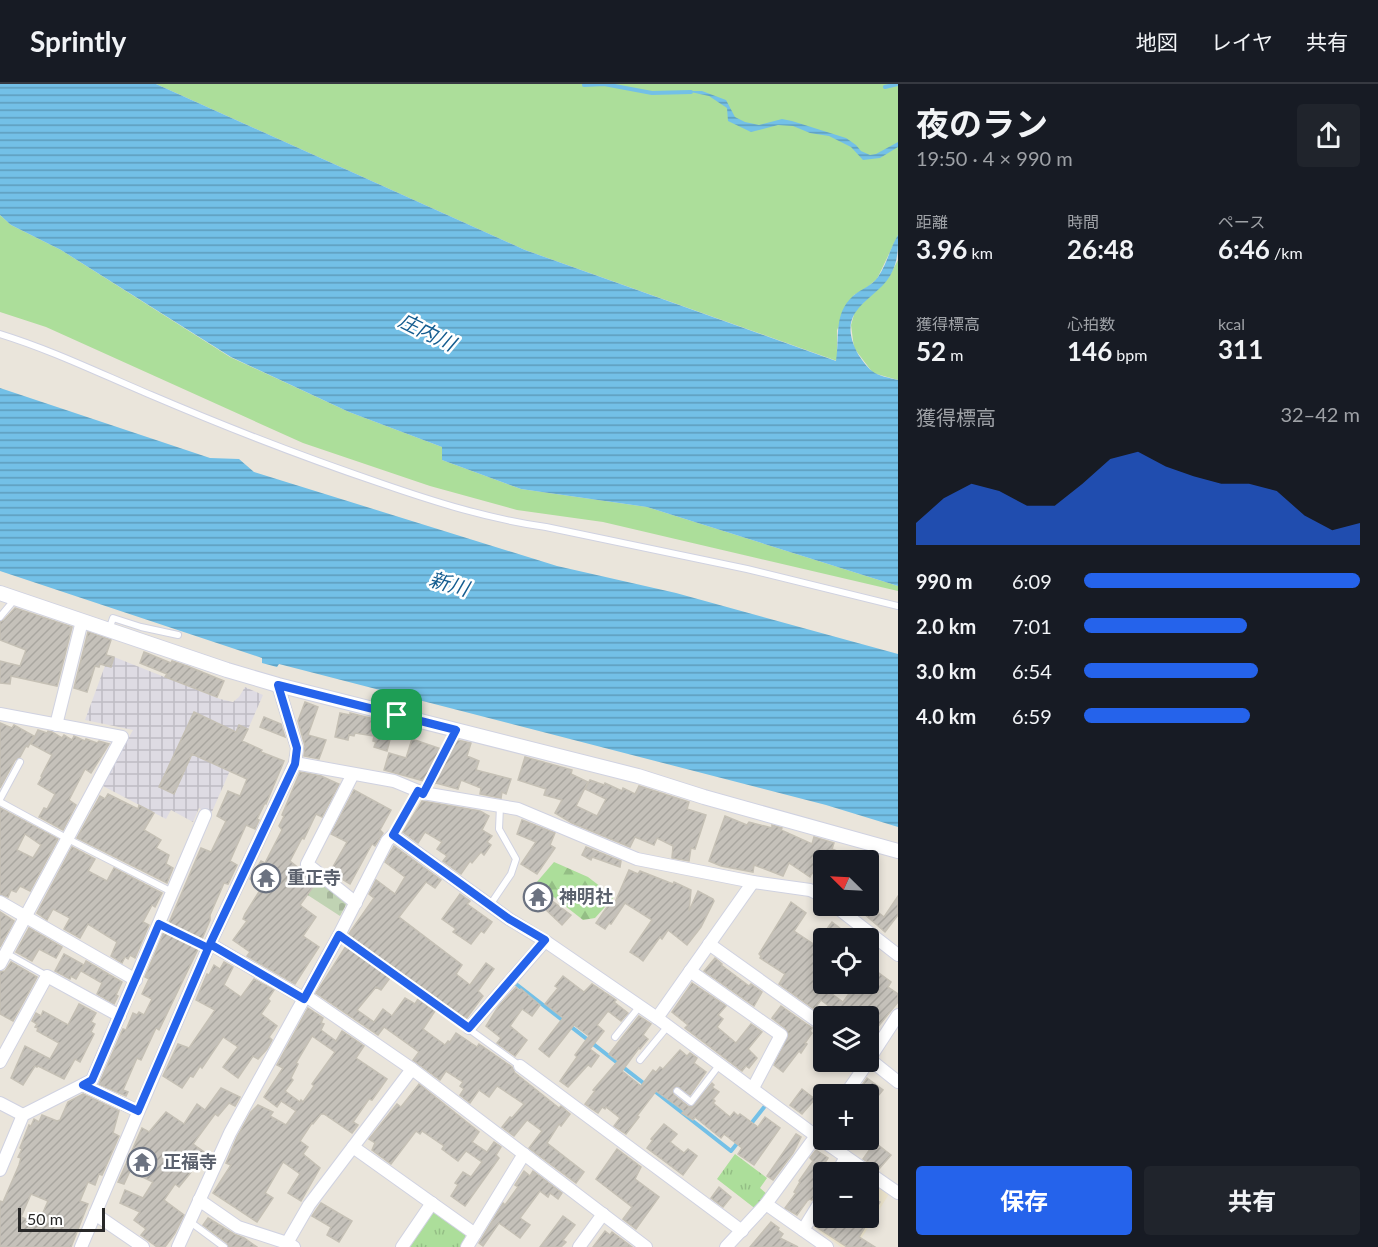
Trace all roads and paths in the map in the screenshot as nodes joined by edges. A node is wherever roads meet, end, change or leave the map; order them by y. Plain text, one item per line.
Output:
1 (0, 334) edge
2 (0, 593) edge
3 (15, 598) junction
4 (898, 606) edge
5 (0, 617) edge
6 (82, 621) junction
7 (109, 630) junction
8 (177, 635) dead end
9 (278, 685) junction
10 (0, 714) edge
11 (56, 725) junction
12 (456, 730) junction
13 (20, 762) dead end
14 (295, 764) junction
15 (353, 774) junction
16 (421, 792) junction
17 (0, 801) edge
18 (500, 806) junction
19 (205, 815) dead end
20 (393, 835) junction
21 (68, 839) junction
22 (898, 851) edge
23 (753, 882) junction
24 (172, 892) junction
25 (813, 892) edge
26 (0, 902) edge
27 (356, 903) junction
28 (490, 905) junction
29 (848, 916) edge
30 (26, 917) junction
31 (159, 924) junction
32 (339, 935) junction
33 (545, 940) junction
34 (709, 944) junction
35 (209, 946) junction
36 (898, 955) edge
37 (3, 959) edge
38 (690, 971) junction
39 (47, 976) junction
40 (136, 980) junction
41 (305, 998) junction
42 (640, 1006) junction
43 (898, 1015) edge
44 (120, 1016) junction
45 (657, 1018) junction
46 (813, 1018) edge
47 (668, 1026) junction
48 (469, 1028) junction
49 (615, 1038) dead end
50 (879, 1044) edge
51 (640, 1060) dead end
52 (0, 1062) edge
53 (720, 1064) junction
54 (520, 1066) joint
55 (879, 1068) edge
56 (412, 1069) junction
57 (898, 1082) edge
58 (83, 1085) junction
59 (753, 1088) junction
60 (677, 1091) dead end
61 (0, 1103) edge
62 (138, 1111) junction
63 (23, 1115) junction
64 (813, 1134) edge
65 (813, 1140) edge
66 (353, 1147) junction
67 (836, 1150) edge
68 (524, 1154) junction
69 (846, 1157) junction
70 (843, 1162) edge
71 (0, 1170) edge
72 (898, 1193) edge
73 (199, 1200) junction
74 (432, 1203) junction
75 (766, 1204) junction
76 (95, 1214) junction
77 (603, 1214) junction
78 (813, 1214) edge
79 (189, 1221) junction
80 (803, 1230) junction
81 (742, 1231) junction
82 (475, 1234) junction
83 (290, 1245) edge
84 (81, 1247) edge
85 (143, 1247) edge
86 (177, 1247) edge
87 (224, 1247) edge
88 (402, 1247) edge
89 (467, 1247) edge
90 (579, 1247) edge
91 (646, 1247) edge
92 (726, 1247) edge
93 (827, 1247) edge

1 - 4 lane
2 - 3 street
3 - 5 lane
3 - 6 street
6 - 7 street
6 - 11 street
7 - 8 lane
7 - 9 street
9 - 12 street
9 - 14 street
10 - 11 street
11 - 21 street
12 - 16 lane
12 - 22 street
13 - 17 lane
14 - 15 street
14 - 35 street
15 - 16 street
15 - 27 street
16 - 18 street
16 - 20 lane
17 - 21 lane
18 - 23 street
18 - 28 lane
19 - 24 street
20 - 27 street
20 - 28 street
21 - 24 lane
21 - 30 street
23 - 25 street
23 - 34 street
24 - 31 street
26 - 30 street
27 - 32 street
28 - 33 street
29 - 36 street
30 - 37 street
30 - 40 street
31 - 35 lane
31 - 40 street
32 - 41 street
32 - 48 lane
33 - 42 street
33 - 48 street
34 - 38 street
34 - 46 street
35 - 41 street
35 - 62 street
37 - 39 lane
38 - 45 street
38 - 59 street
39 - 44 street
39 - 52 street
40 - 44 street
41 - 56 street
41 - 73 street
42 - 45 street
42 - 49 lane
43 - 50 street
44 - 58 street
45 - 47 street
47 - 51 lane
47 - 53 street
48 - 54 lane
53 - 59 street
53 - 60 lane
54 - 81 street
55 - 57 street
56 - 66 street
56 - 68 street
58 - 62 street
58 - 63 street
59 - 64 street
61 - 63 street
62 - 76 street
63 - 71 street
65 - 75 street
66 - 74 street
66 - 83 street
67 - 69 street
68 - 77 street
68 - 82 street
69 - 70 street
69 - 72 street
73 - 79 street
73 - 83 street
74 - 82 street
74 - 88 street
75 - 80 street
75 - 81 street
76 - 84 street
76 - 85 street
77 - 90 street
77 - 91 street
78 - 80 street
79 - 86 street
79 - 87 lane
80 - 93 street
81 - 92 street
82 - 89 street

